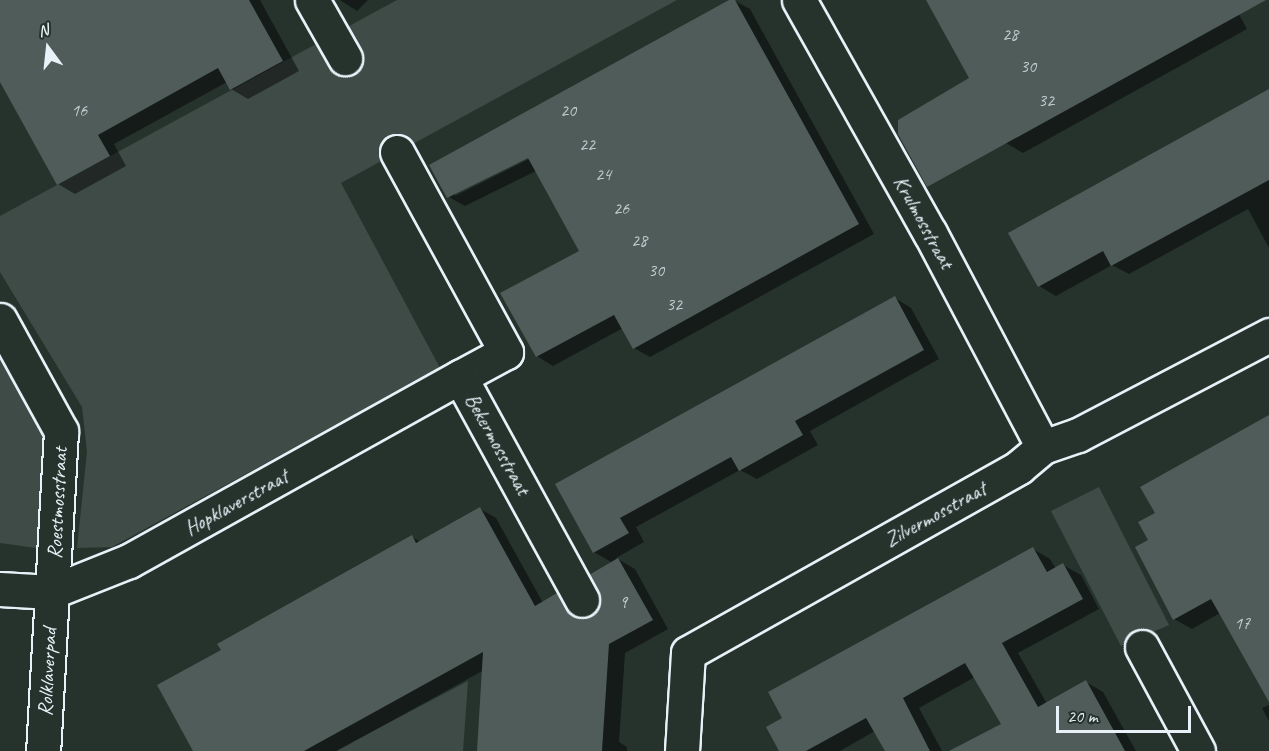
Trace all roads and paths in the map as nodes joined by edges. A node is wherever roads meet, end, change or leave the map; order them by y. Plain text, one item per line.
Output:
1 (312, 0) edge
2 (799, 0) edge
3 (345, 58) dead end
4 (397, 152) dead end
5 (0, 320) edge
6 (1269, 335) edge
7 (460, 377) junction
8 (1043, 447) junction
9 (0, 589) edge
10 (51, 592) junction
11 (582, 600) dead end
12 (1142, 648) dead end
13 (42, 751) edge
14 (682, 751) edge
15 (1198, 751) edge

1 - 3 street
2 - 8 street, Krulmosstraat
4 - 7 street, Bekermosstraat
5 - 10 street, Roestmosstraat
6 - 8 street, Zilvermosstraat
7 - 10 street, Hopklaverstraat
7 - 11 street, Bekermosstraat
8 - 14 street, Zilvermosstraat
9 - 10 street, Hopklaverstraat
10 - 13 street, Rolklaverpad
12 - 15 street

